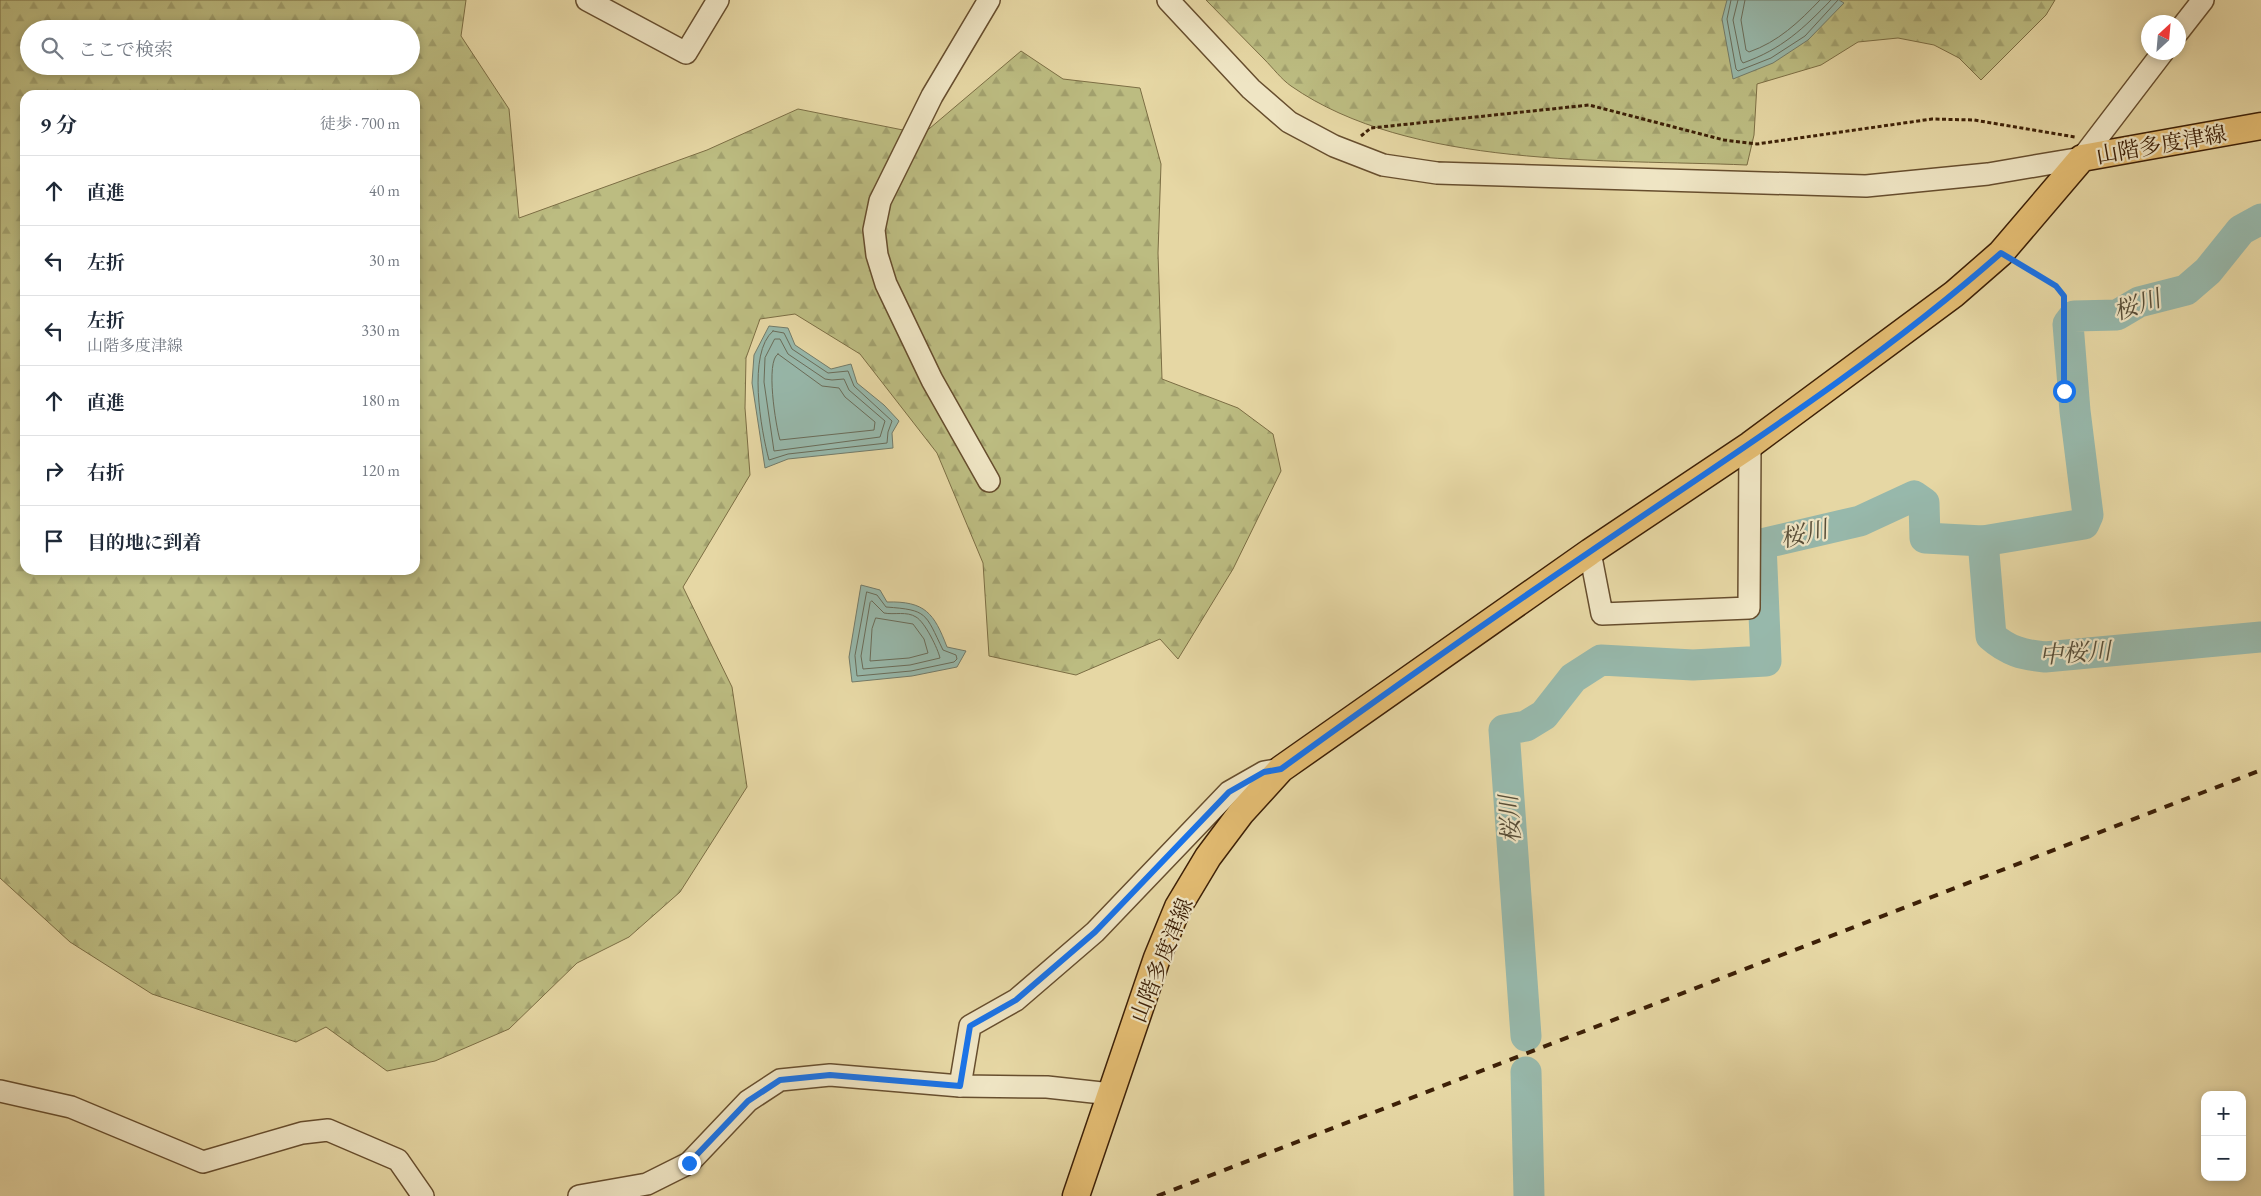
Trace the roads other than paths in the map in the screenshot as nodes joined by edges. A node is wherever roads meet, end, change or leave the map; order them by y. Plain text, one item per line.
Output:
1 (587, 0) edge
2 (718, 0) edge
3 (989, 0) edge
4 (1168, 0) edge
5 (2203, 0) edge
6 (2186, 22) edge
7 (2157, 60) edge
8 (2261, 126) edge
9 (2088, 149) junction
10 (1750, 446) junction
11 (989, 481) dead end
12 (1590, 552) junction
13 (1281, 769) junction
14 (960, 1086) junction
15 (0, 1091) edge
16 (1112, 1094) junction
17 (423, 1196) edge
18 (578, 1196) edge
19 (1076, 1196) edge

1 - 2 street
3 - 11 street
4 - 9 street
5 - 6 street
7 - 9 street
8 - 9 main road, 山階多度津線
9 - 10 main road, 山階多度津線
10 - 12 main road, 山階多度津線
10 - 12 street
12 - 13 main road, 山階多度津線
13 - 14 street
13 - 16 main road, 山階多度津線
14 - 16 street
14 - 18 street
15 - 17 street
16 - 19 main road, 山階多度津線

